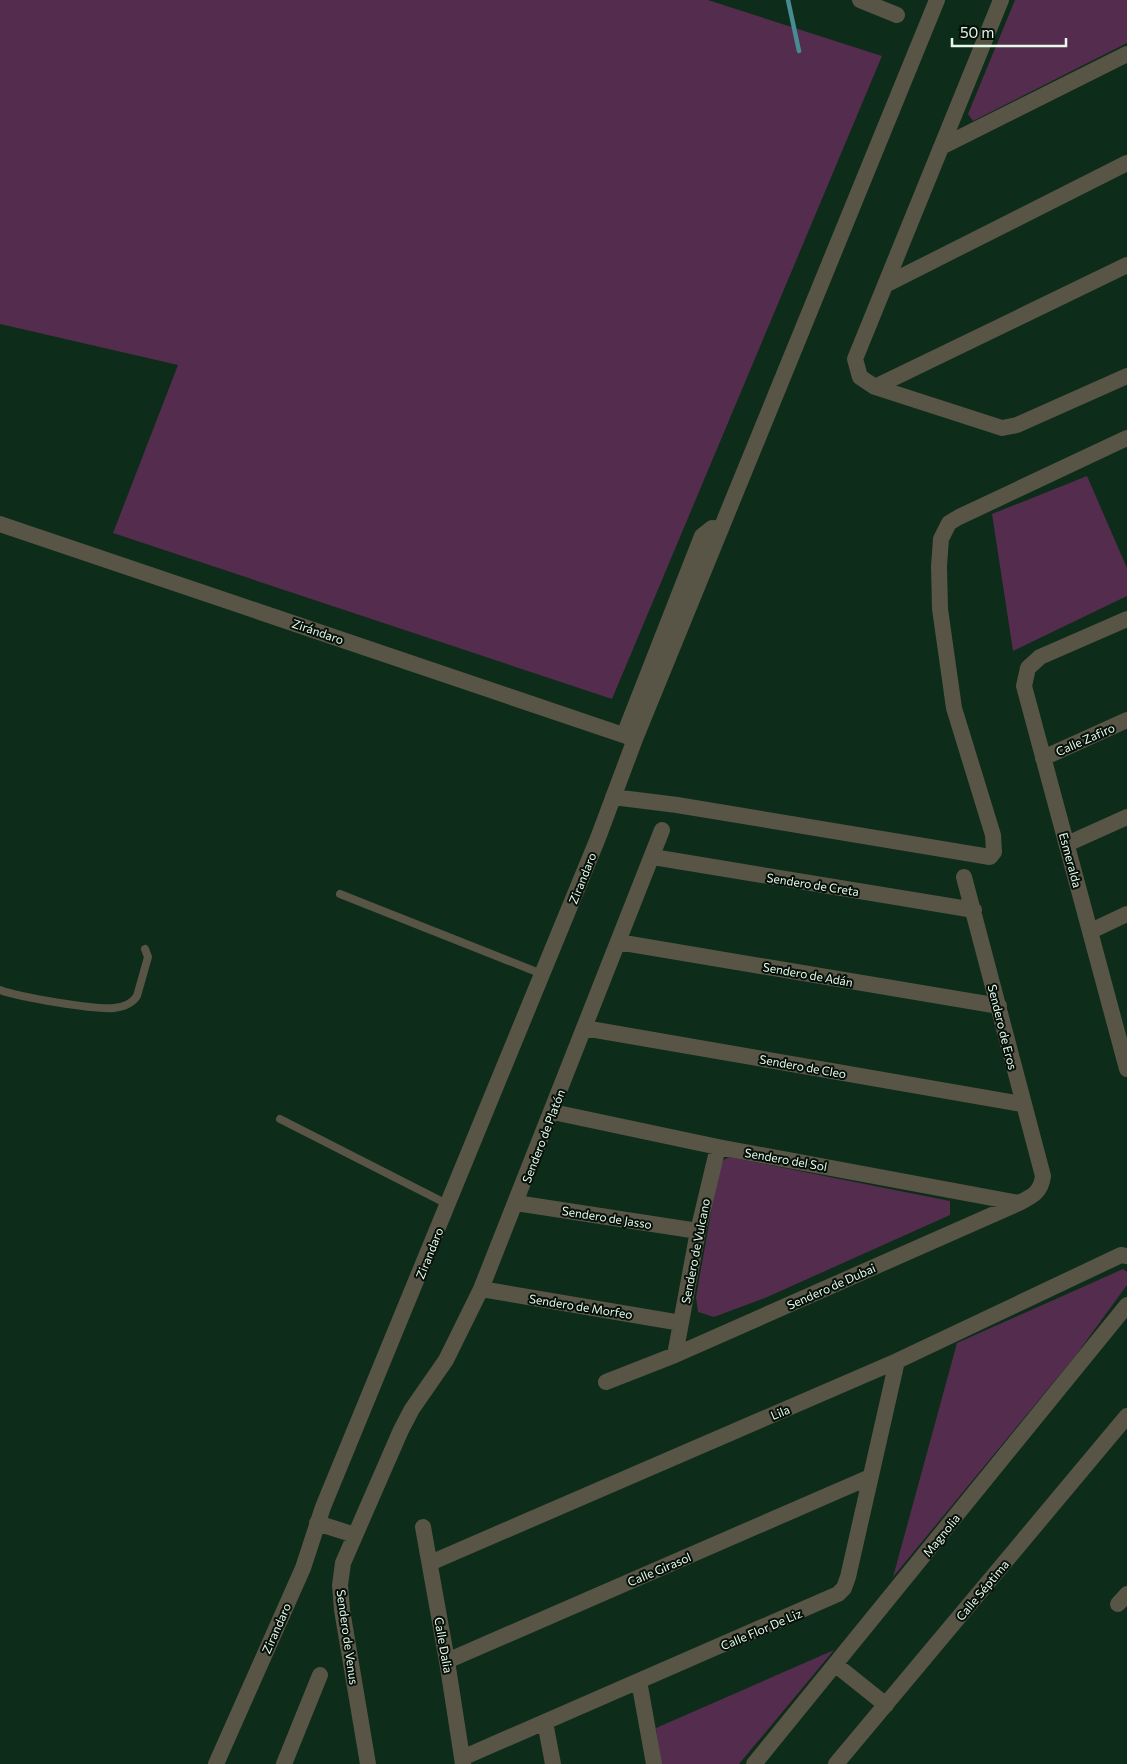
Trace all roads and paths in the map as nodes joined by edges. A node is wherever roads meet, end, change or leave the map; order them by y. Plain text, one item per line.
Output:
1 (938, 0) edge
2 (1001, 0) edge
3 (863, 1) edge
4 (897, 15) dead end
5 (1127, 54) edge
6 (941, 147) junction
7 (1127, 163) edge
8 (1127, 265) edge
9 (885, 285) junction
10 (1127, 376) edge
11 (875, 387) junction
12 (1127, 438) edge
13 (0, 524) edge
14 (1127, 619) edge
15 (1127, 720) edge
16 (629, 737) junction
17 (1044, 758) junction
18 (613, 797) junction
19 (1127, 817) edge
20 (662, 830) dead end
21 (1067, 844) junction
22 (653, 857) junction
23 (964, 878) dead end
24 (340, 894) dead end
25 (974, 910) junction
26 (1127, 914) edge
27 (1091, 931) junction
28 (618, 942) junction
29 (145, 949) dead end
30 (542, 974) junction
31 (0, 990) edge
32 (998, 1006) junction
33 (584, 1028) junction
34 (1127, 1069) edge
35 (1022, 1104) junction
36 (553, 1112) junction
37 (280, 1119) dead end
38 (718, 1147) junction
39 (1043, 1176) joint
40 (1020, 1202) junction
41 (516, 1203) junction
42 (448, 1205) junction
43 (698, 1231) junction
44 (1127, 1256) edge
45 (481, 1290) junction
46 (1127, 1305) edge
47 (682, 1323) junction
48 (675, 1355) junction
49 (897, 1361) junction
50 (606, 1382) dead end
51 (1127, 1416) edge
52 (401, 1430) joint
53 (870, 1477) junction
54 (317, 1523) junction
55 (423, 1527) dead end
56 (355, 1535) junction
57 (430, 1563) junction
58 (447, 1660) junction
59 (836, 1665) junction
60 (320, 1675) dead end
61 (639, 1681) junction
62 (886, 1705) junction
63 (545, 1722) junction
64 (462, 1761) edge
65 (216, 1764) edge
66 (284, 1764) edge
67 (368, 1764) edge
68 (553, 1764) edge
69 (654, 1764) edge
70 (754, 1764) edge
71 (836, 1764) edge

1 - 16 street, Zirandaro
2 - 6 street
3 - 4 street
5 - 6 street
6 - 9 street
7 - 9 street
8 - 11 street
9 - 11 street
10 - 11 street
12 - 18 street
13 - 16 street, Zirándaro
14 - 17 street, Esmeralda
15 - 17 street, Calle Zafiro
16 - 18 street, Zirandaro
17 - 21 street, Esmeralda
18 - 30 street, Zirandaro
19 - 21 street
20 - 22 street, Sendero de Platón
21 - 27 street, Esmeralda
22 - 25 street, Sendero de Creta
22 - 28 street, Sendero de Platón
23 - 25 street, Sendero de Eros
24 - 30 lane
25 - 32 street, Sendero de Eros
26 - 27 street
27 - 34 street, Esmeralda
28 - 32 street, Sendero de Adán
28 - 33 street, Sendero de Platón
29 - 31 lane
30 - 42 street, Zirandaro
32 - 35 street, Sendero de Eros
33 - 35 street, Sendero de Cleo
33 - 36 street, Sendero de Platón
35 - 39 street, Sendero de Eros
36 - 38 street, Sendero del Sol
36 - 41 street, Sendero de Platón
37 - 42 lane
38 - 40 street, Sendero del Sol
38 - 43 street, Sendero de Vulcano
39 - 40 street, Sendero de Dubai
40 - 48 street, Sendero de Dubai
41 - 43 street, Sendero de Jasso
41 - 45 street, Sendero de Platón
42 - 54 street, Zirandaro
43 - 47 street, Sendero de Vulcano
44 - 49 street, Lila
45 - 47 street, Sendero de Morfeo
45 - 52 street, Sendero de Platón
46 - 59 street, Magnolia
47 - 48 street, Sendero de Vulcano
48 - 50 street, Sendero de Dubai
49 - 53 street, Calle Flor De Liz
49 - 57 street, Lila
51 - 62 street, Calle Séptima
52 - 56 street, Sendero de Venus
53 - 58 street, Calle Girasol
53 - 61 street, Calle Flor De Liz
54 - 56 street
54 - 65 street, Zirandaro
55 - 57 street, Calle Dalia
56 - 67 street, Sendero de Venus
57 - 58 street, Calle Dalia
58 - 64 street, Calle Dalia
59 - 62 street
59 - 70 street, Magnolia
60 - 66 street
61 - 63 street, Calle Flor De Liz
61 - 69 street
62 - 71 street, Calle Séptima
63 - 64 street, Calle Flor De Liz
63 - 68 street

